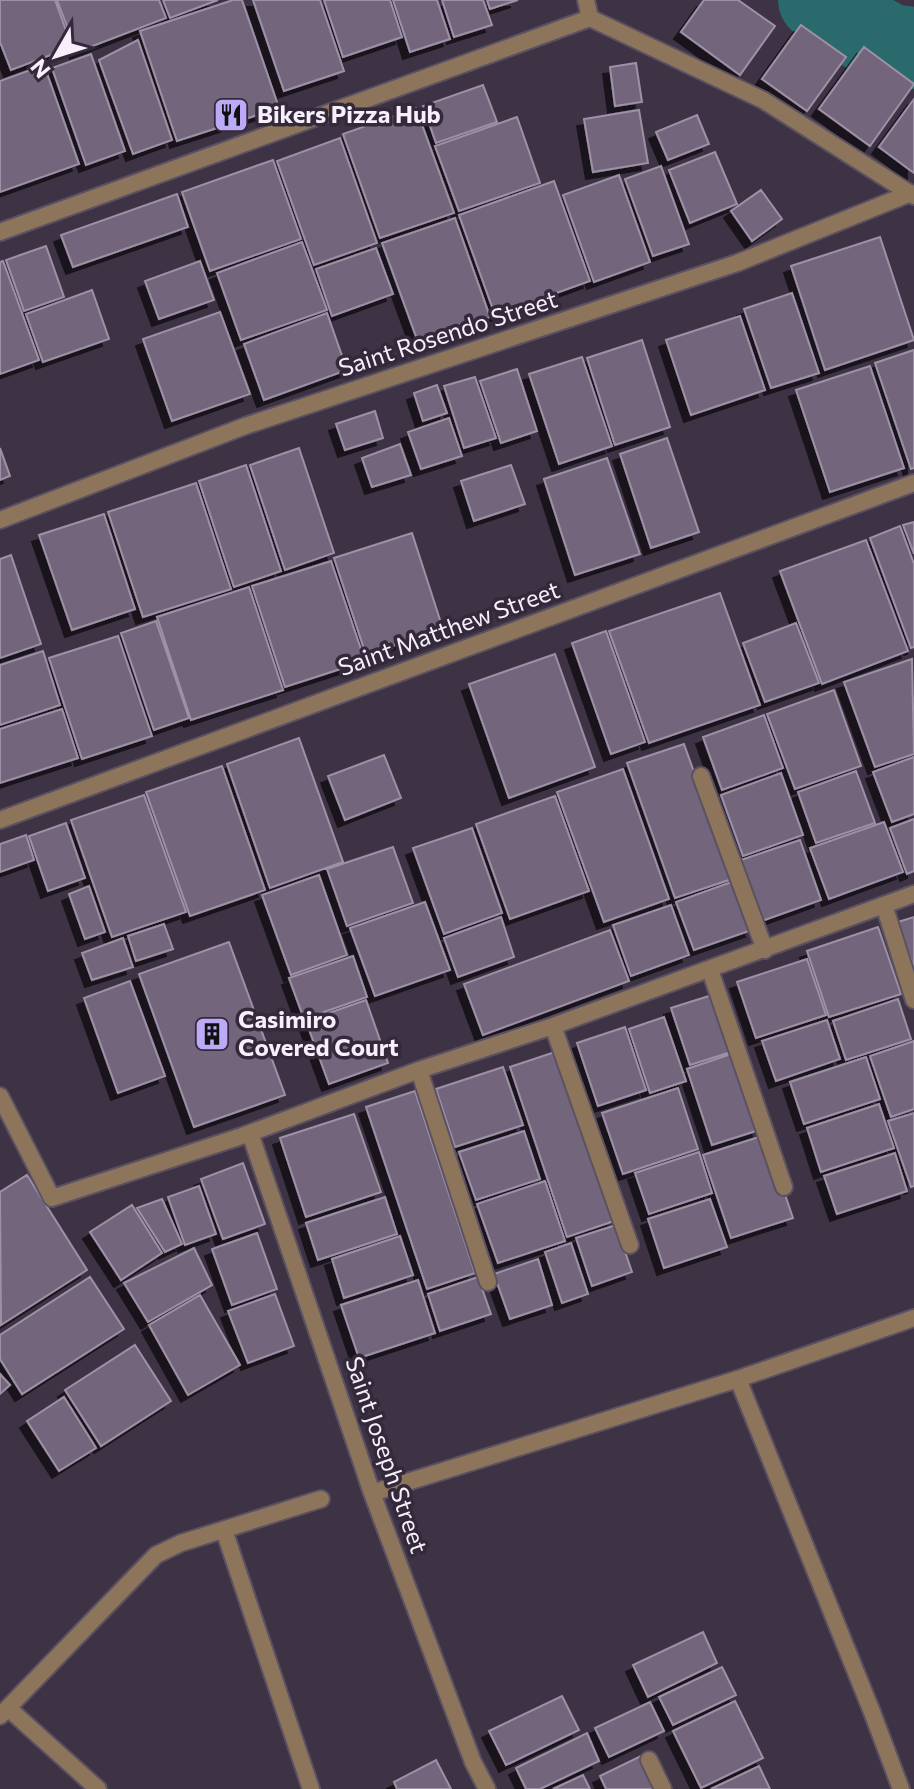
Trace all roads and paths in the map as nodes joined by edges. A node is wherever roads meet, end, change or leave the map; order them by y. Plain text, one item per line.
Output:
1 (586, 0) edge
2 (590, 18) junction
3 (912, 195) edge
4 (0, 232) edge
5 (914, 483) edge
6 (0, 520) edge
7 (701, 776) dead end
8 (0, 820) edge
9 (914, 894) edge
10 (884, 905) junction
11 (765, 950) junction
12 (710, 970) junction
13 (914, 1000) edge
14 (553, 1026) junction
15 (419, 1070) junction
16 (0, 1096) edge
17 (250, 1133) junction
18 (784, 1187) dead end
19 (630, 1245) dead end
20 (488, 1282) dead end
21 (914, 1318) edge
22 (738, 1379) junction
23 (372, 1493) junction
24 (321, 1499) dead end
25 (224, 1530) junction
26 (4, 1712) edge
27 (649, 1760) dead end
28 (98, 1789) edge
29 (311, 1789) edge
30 (487, 1789) edge
31 (663, 1789) edge
32 (901, 1789) edge

1 - 2 street
2 - 3 street
2 - 4 street
3 - 6 street, Saint Rosendo Street
5 - 8 street, Saint Matthew Street
7 - 11 street
9 - 10 street
10 - 11 street
10 - 13 street
11 - 12 street
12 - 14 street
12 - 18 street
14 - 15 street
14 - 19 street
15 - 17 street
15 - 20 street
16 - 17 street
17 - 23 street, Saint Joseph Street
21 - 22 street
22 - 23 street
22 - 32 street
23 - 30 street, Saint Joseph Street
24 - 25 street
25 - 26 street
25 - 29 street
26 - 28 street
27 - 31 street

